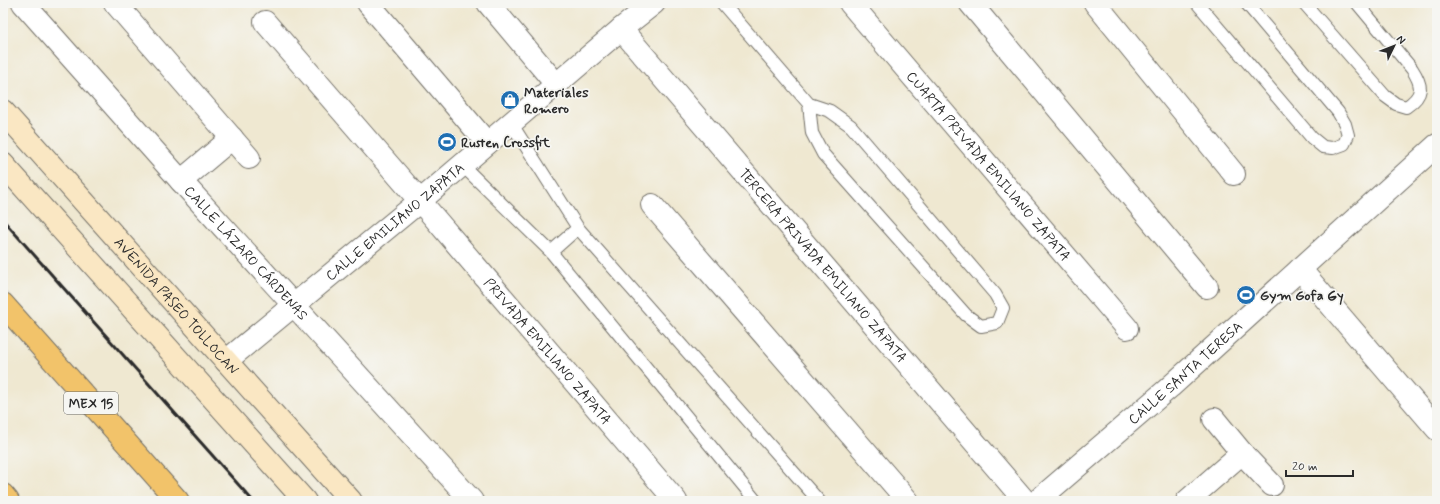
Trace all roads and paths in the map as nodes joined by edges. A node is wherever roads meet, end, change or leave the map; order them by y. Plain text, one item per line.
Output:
1 (23, 3) edge
2 (115, 3) edge
3 (368, 3) edge
4 (488, 3) edge
5 (654, 3) edge
6 (722, 3) edge
7 (850, 3) edge
8 (970, 3) edge
9 (1095, 3) edge
10 (1197, 3) edge
11 (1246, 3) edge
12 (1304, 3) edge
13 (1357, 3) edge
14 (265, 22) dead end
15 (621, 29) junction
16 (556, 84) junction
17 (809, 104) junction
18 (3, 111) edge
19 (511, 123) junction
20 (232, 138) junction
21 (487, 143) junction
22 (1437, 145) edge
23 (249, 158) dead end
24 (3, 164) edge
25 (462, 165) junction
26 (1234, 174) dead end
27 (181, 181) junction
28 (420, 201) junction
29 (652, 205) dead end
30 (578, 228) junction
31 (551, 252) junction
32 (1300, 269) junction
33 (1207, 287) dead end
34 (3, 304) edge
35 (294, 304) junction
36 (1127, 328) dead end
37 (226, 361) junction
38 (1214, 419) dead end
39 (1437, 429) edge
40 (1242, 453) junction
41 (1272, 485) dead end
42 (3, 495) edge
43 (8, 501) edge
44 (178, 501) edge
45 (305, 501) edge
46 (351, 501) edge
47 (472, 501) edge
48 (676, 501) edge
49 (756, 501) edge
50 (819, 501) edge
51 (908, 501) edge
52 (1025, 501) edge
53 (1037, 501) edge
54 (1187, 501) edge

1 - 27 street, CALLE LÁZARO CÁRDENAS
2 - 20 street
3 - 21 street
4 - 16 street
5 - 15 street, CALLE EMILIANO ZAPATA
6 - 17 lane
7 - 36 street, CUARTA PRIVADA EMILIANO ZAPATA
8 - 33 street
9 - 26 street
10 - 11 lane
12 - 13 lane
14 - 28 street, PRIVADA EMILIANO ZAPATA
15 - 16 street, CALLE EMILIANO ZAPATA
15 - 52 street, TERCERA PRIVADA EMILIANO ZAPATA
16 - 19 street, CALLE EMILIANO ZAPATA
17 - 17 lane
18 - 37 main road, AVENIDA PASEO TOLLOCAN
19 - 21 street, CALLE EMILIANO ZAPATA
19 - 30 lane
20 - 23 street
20 - 27 street
21 - 25 street, CALLE EMILIANO ZAPATA
22 - 32 street, CALLE SANTA TERESA
24 - 45 main road
25 - 28 street, CALLE EMILIANO ZAPATA
25 - 31 lane
27 - 35 street, CALLE LÁZARO CÁRDENAS
28 - 35 street, CALLE EMILIANO ZAPATA
28 - 48 street, PRIVADA EMILIANO ZAPATA
29 - 51 street
30 - 31 lane
30 - 50 lane
31 - 49 lane
32 - 39 street
32 - 53 street, CALLE SANTA TERESA
34 - 44 highway, MEX 15
35 - 37 street, CALLE EMILIANO ZAPATA
35 - 47 street, CALLE LÁZARO CÁRDENAS
37 - 46 main road, AVENIDA PASEO TOLLOCAN
38 - 40 street
40 - 41 street
40 - 54 street
42 - 43 highway

